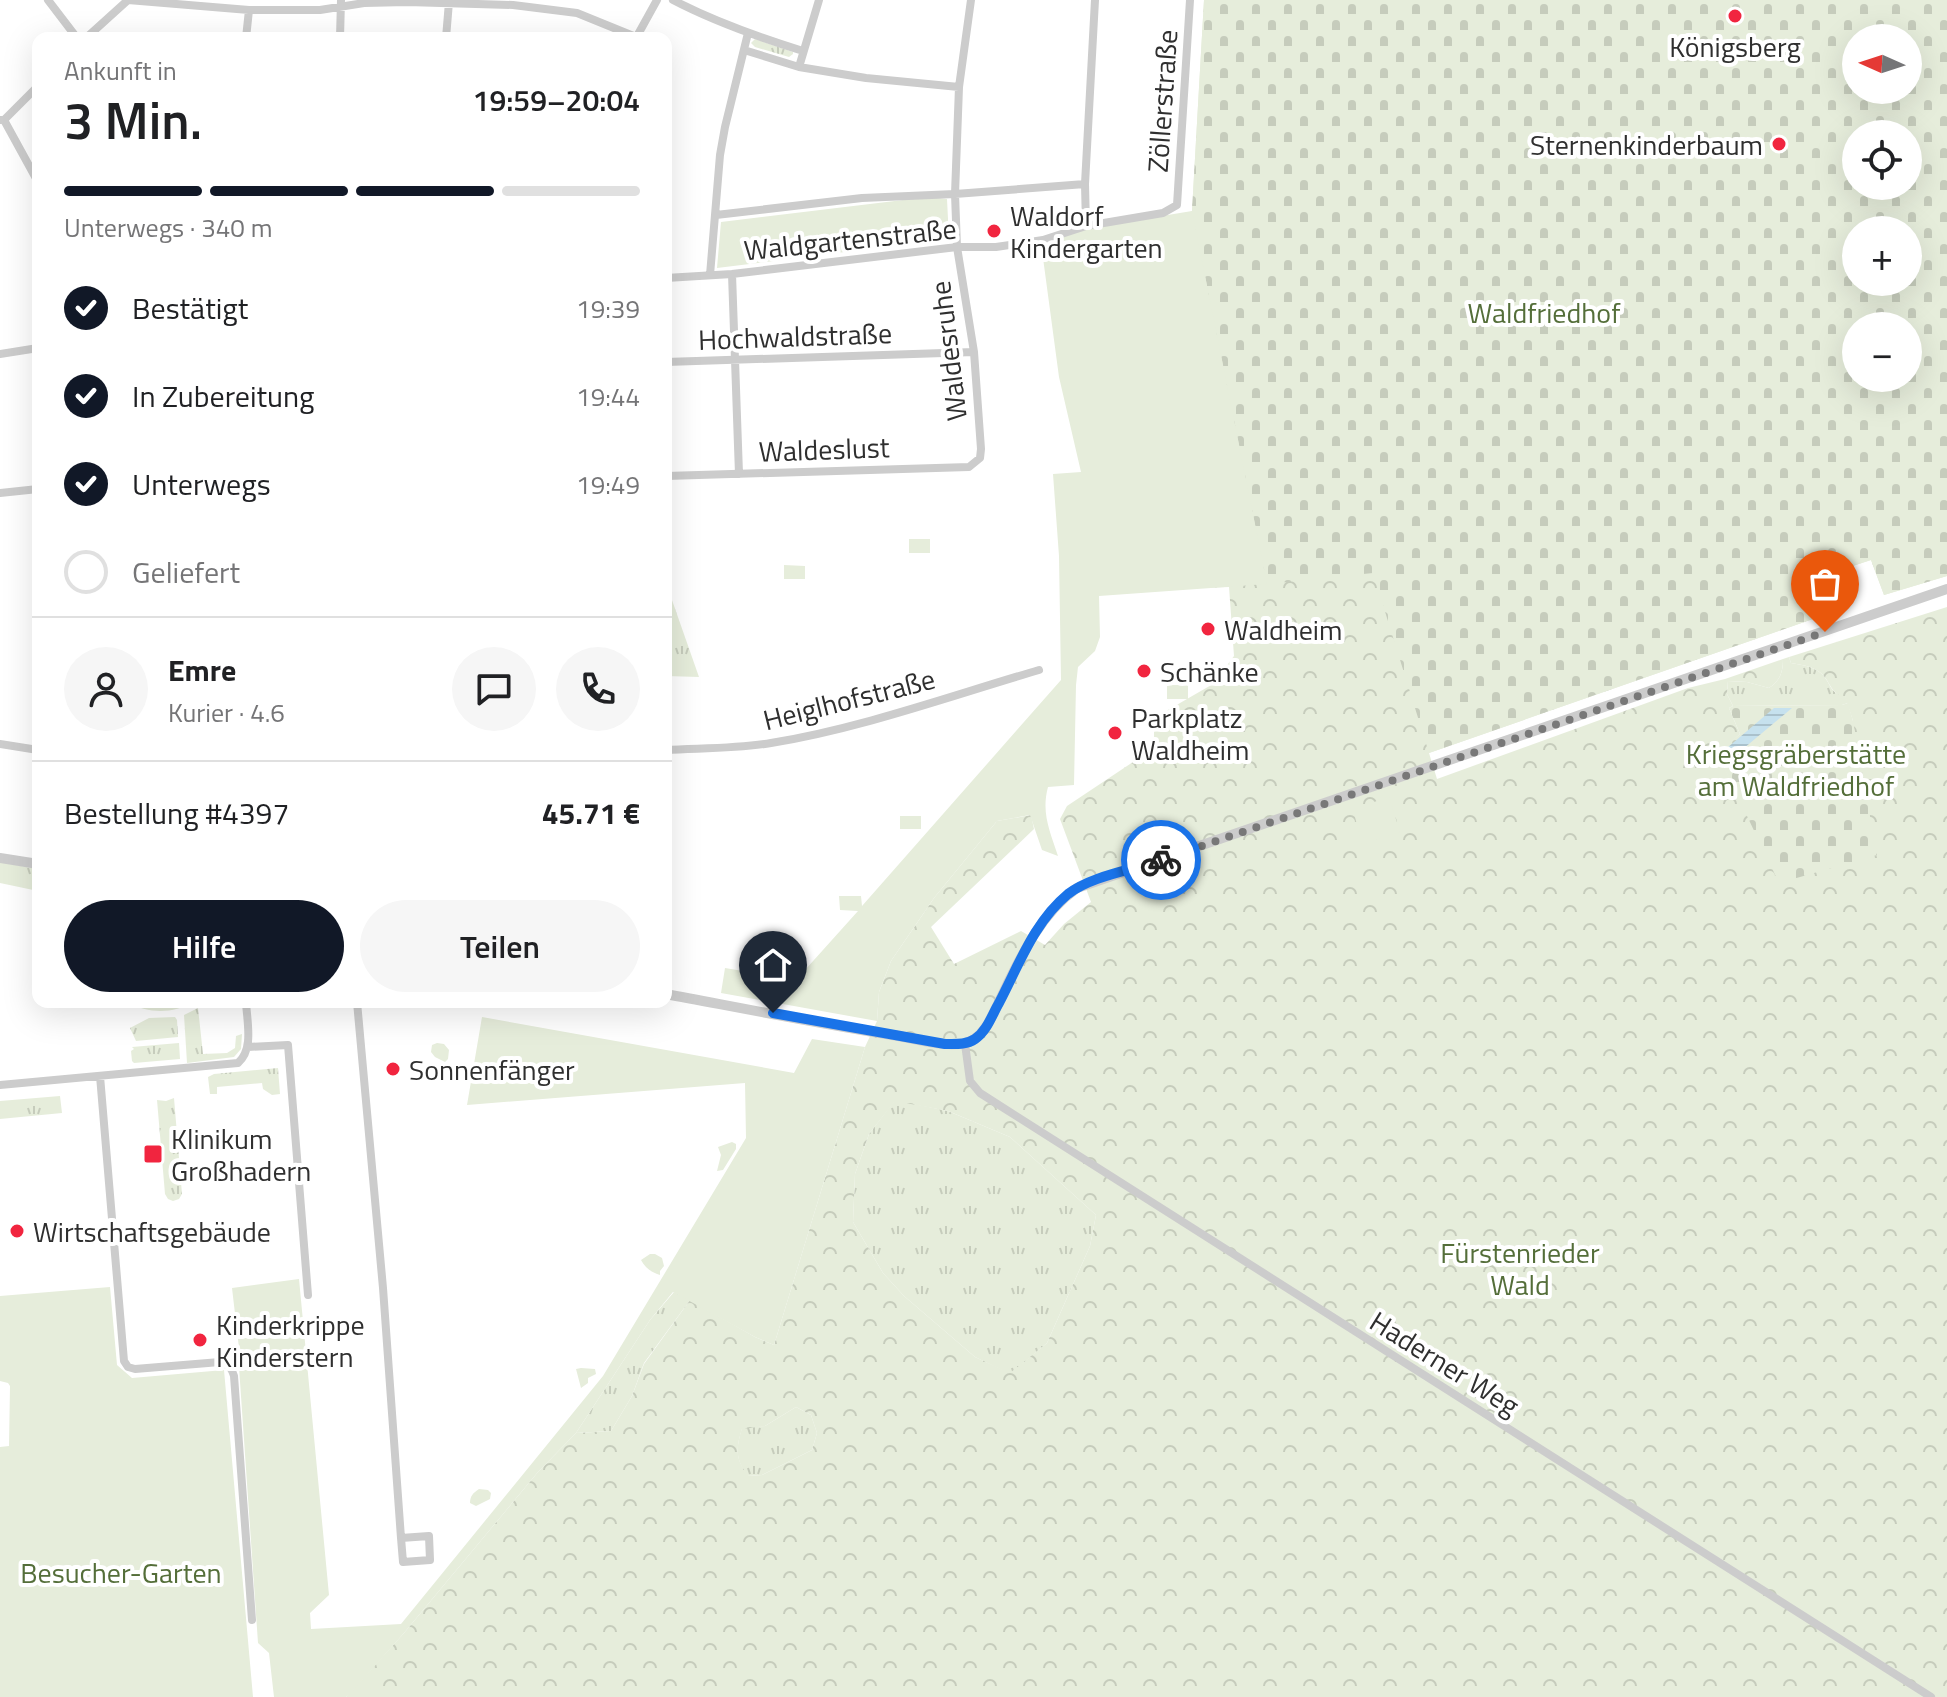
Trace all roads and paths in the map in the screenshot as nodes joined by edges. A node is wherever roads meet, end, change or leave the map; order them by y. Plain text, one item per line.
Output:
1 (48, 0) edge
2 (128, 0) edge
3 (657, 0) edge
4 (673, 0) edge
5 (819, 0) edge
6 (971, 0) edge
7 (1095, 0) edge
8 (1190, 0) edge
9 (449, 2) edge
10 (341, 3) edge
11 (249, 10) junction
12 (72, 32) edge
13 (93, 32) edge
14 (247, 32) edge
15 (340, 32) edge
16 (446, 32) edge
17 (625, 32) edge
18 (639, 32) edge
19 (748, 33) junction
20 (744, 50) junction
21 (803, 51) junction
22 (799, 67) junction
23 (959, 87) junction
24 (32, 92) edge
25 (2, 120) edge
26 (32, 172) edge
27 (1085, 184) junction
28 (955, 194) junction
29 (1177, 205) joint
30 (716, 215) junction
31 (1086, 226) junction
32 (957, 247) junction
33 (732, 274) junction
34 (710, 275) junction
35 (672, 278) edge
36 (32, 349) edge
37 (974, 352) junction
38 (0, 354) edge
39 (735, 360) junction
40 (672, 362) edge
41 (980, 458) joint
42 (739, 474) junction
43 (672, 476) edge
44 (32, 490) edge
45 (0, 493) edge
46 (1947, 589) edge
47 (1039, 670) dead end
48 (0, 744) edge
49 (32, 749) edge
50 (672, 750) edge
51 (0, 858) edge
52 (32, 863) edge
53 (672, 995) edge
54 (246, 1008) edge
55 (358, 1008) edge
56 (965, 1044) junction
57 (248, 1047) junction
58 (100, 1076) junction
59 (0, 1085) edge
60 (308, 1295) dead end
61 (401, 1538) junction
62 (252, 1620) dead end
63 (1931, 1697) edge

1 - 12 street
2 - 11 street
2 - 13 street
3 - 18 street
4 - 19 street
5 - 21 street
6 - 23 street, Waldesruhe
7 - 27 street
8 - 29 street, Zöllerstraße
9 - 10 street
9 - 16 street
9 - 17 street
10 - 11 street
10 - 15 street
11 - 14 street
19 - 20 street
19 - 21 street
20 - 22 street
20 - 30 street
21 - 22 street
22 - 23 street
23 - 28 street, Waldesruhe
24 - 25 street
25 - 26 street
27 - 28 street, Waldgartenstraße
27 - 31 street
28 - 30 street, Waldgartenstraße
28 - 32 street, Waldesruhe
29 - 31 street, Waldgartenstraße
30 - 34 street
31 - 32 street, Waldgartenstraße
32 - 33 street, Waldgartenstraße
32 - 37 street, Waldesruhe
33 - 34 street, Waldgartenstraße
33 - 39 street
34 - 35 street, Waldgartenstraße
36 - 38 street
37 - 39 street, Hochwaldstraße
37 - 41 street, Waldesruhe
39 - 40 street, Hochwaldstraße
39 - 42 street
41 - 42 street, Waldeslust
42 - 43 street, Waldeslust
44 - 45 street
46 - 56 street
47 - 50 street, Heiglhofstraße
48 - 49 street
51 - 52 street
53 - 56 street
54 - 57 street
55 - 61 street
56 - 63 street, Haderner Weg
57 - 58 street
57 - 60 street
58 - 59 street
58 - 62 street
61 - 61 street

